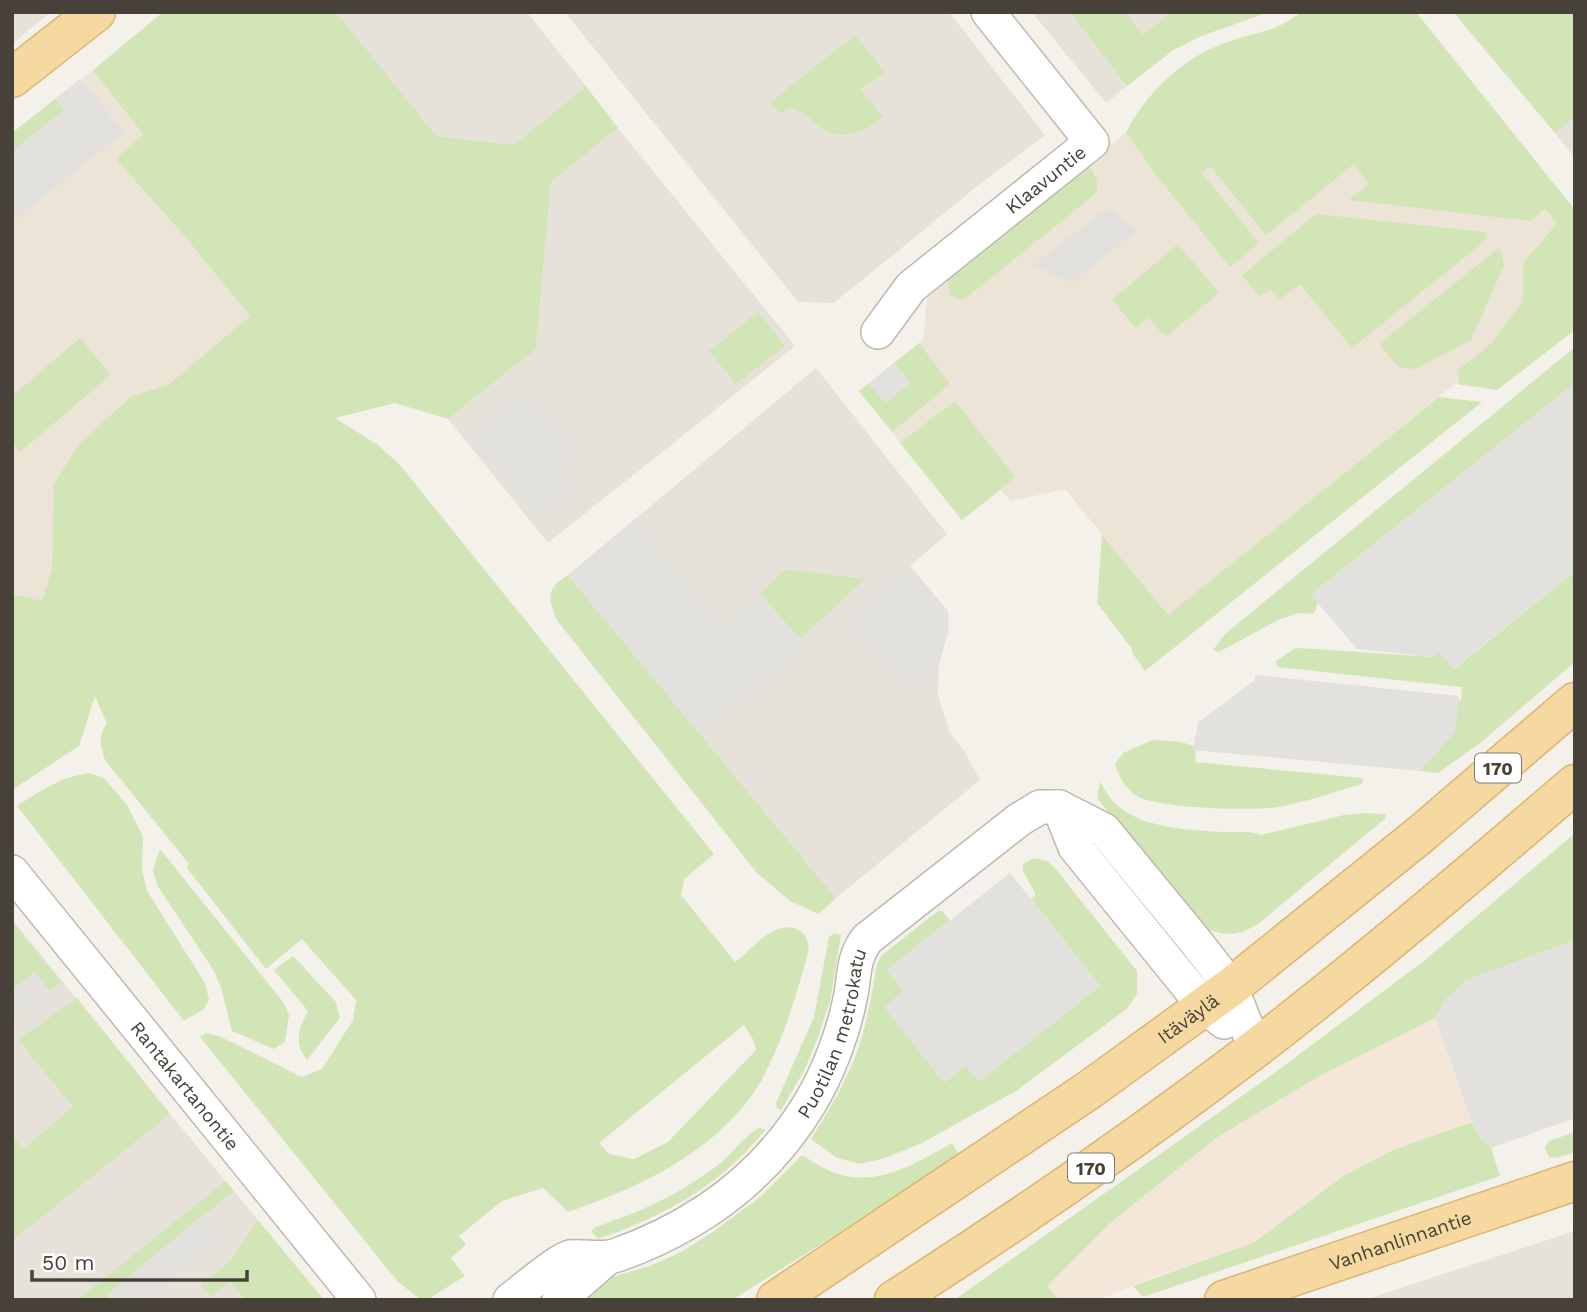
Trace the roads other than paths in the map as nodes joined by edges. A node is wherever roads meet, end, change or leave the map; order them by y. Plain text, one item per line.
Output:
1 (96, 12) edge
2 (988, 12) edge
3 (12, 78) edge
4 (878, 332) dead end
5 (1575, 702) edge
6 (1575, 784) edge
7 (12, 872) edge
8 (1218, 997) junction
9 (1255, 1048) junction
10 (1575, 1181) edge
11 (606, 1259) junction
12 (359, 1300) edge
13 (509, 1300) edge
14 (559, 1300) edge
15 (776, 1300) edge
16 (894, 1300) edge
17 (1224, 1300) edge

1 - 3 main road
2 - 4 street, Klaavuntie
5 - 8 main road, Itäväylä / 170
6 - 9 main road, 170
7 - 12 street, Rantakartanontie
8 - 9 street, Puotilan metrokatu
8 - 11 street, Puotilan metrokatu
8 - 15 main road, Itäväylä / 170
9 - 16 main road, 170
10 - 17 main road, Vanhanlinnantie
11 - 13 street, Puotilan metrokatu
11 - 14 street, Puotilan metrokatu

